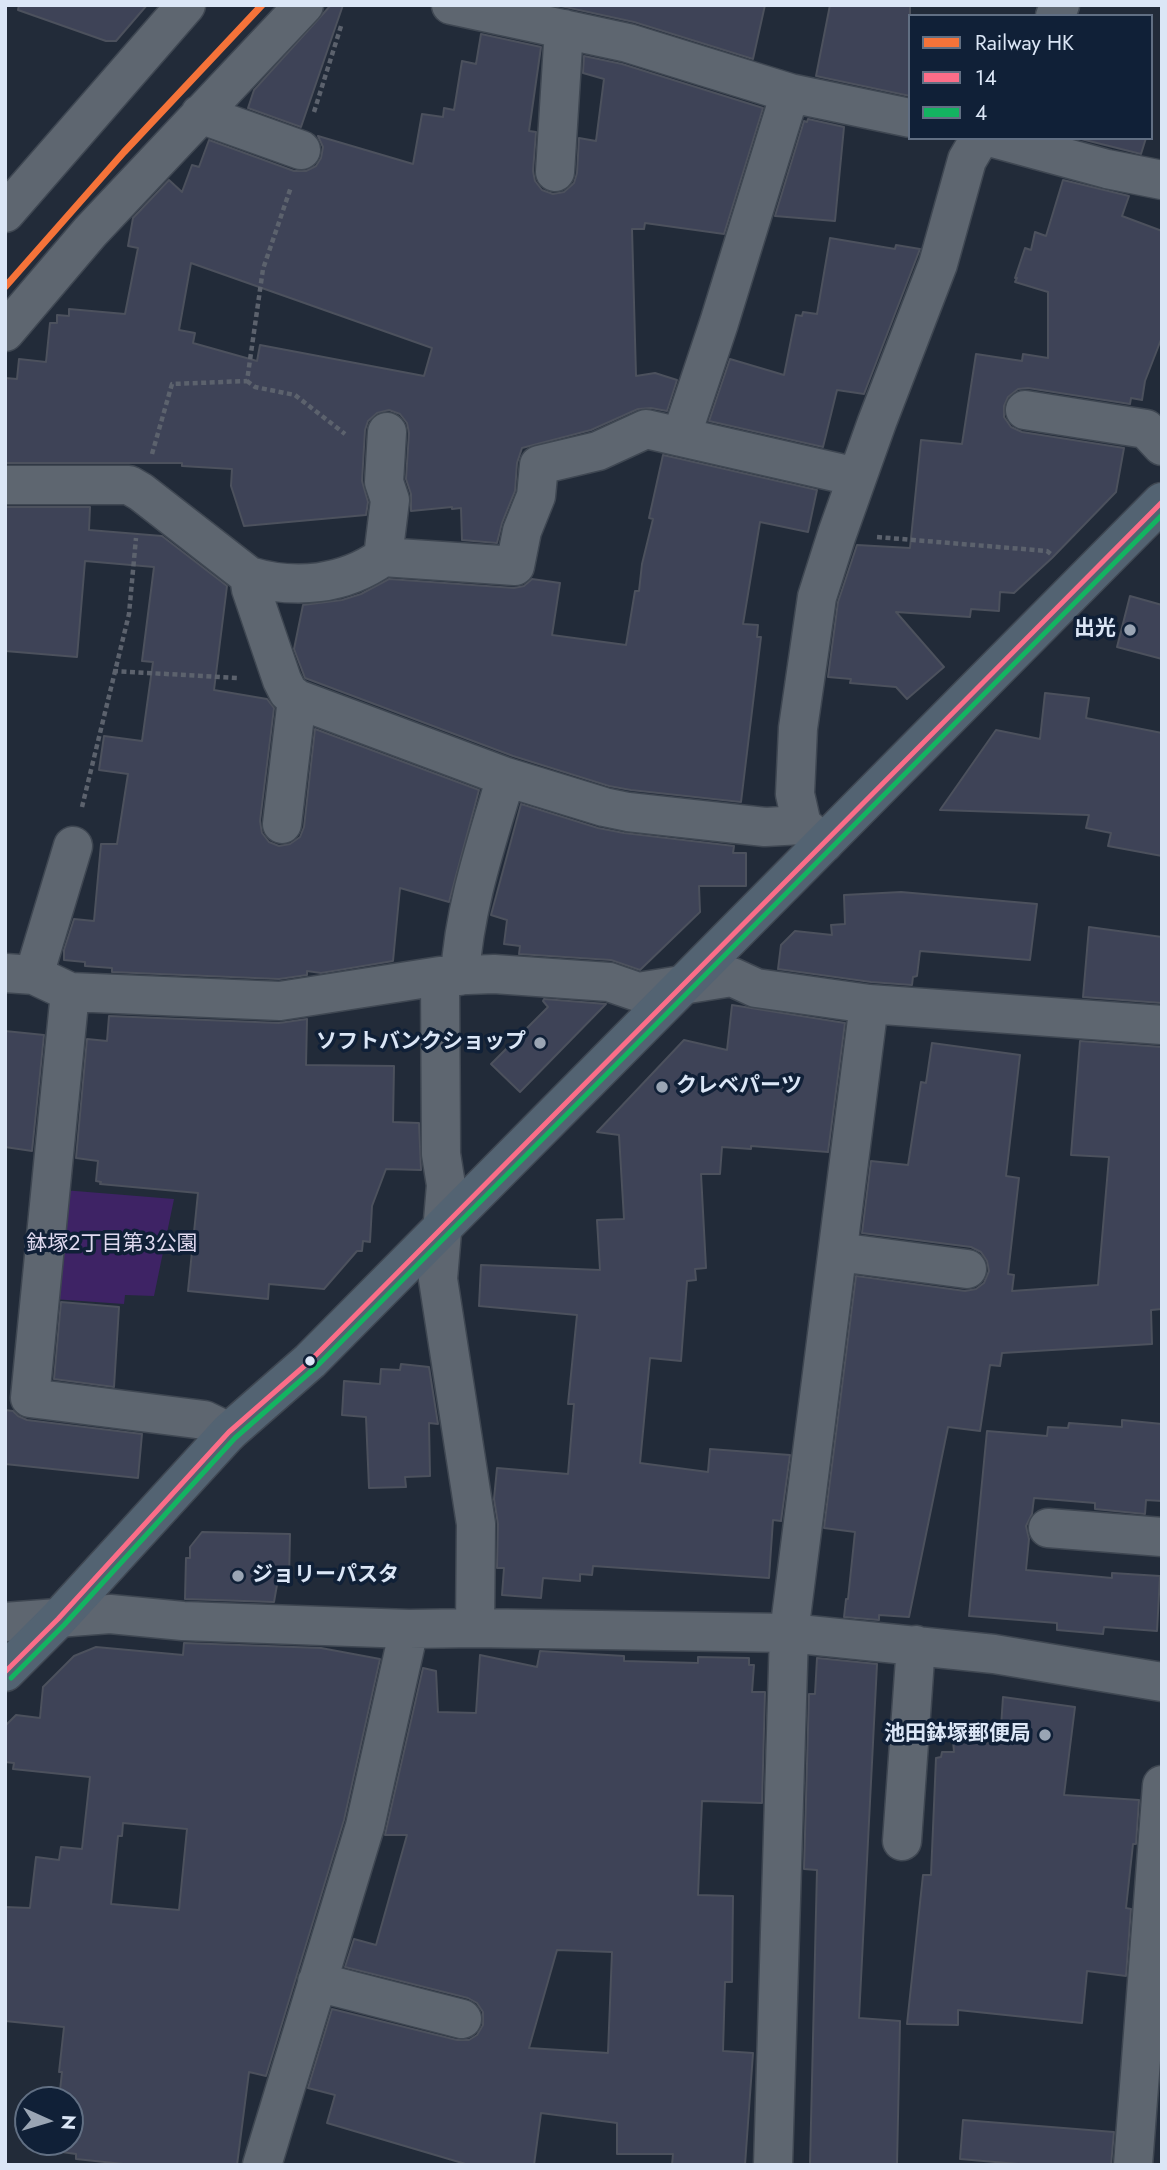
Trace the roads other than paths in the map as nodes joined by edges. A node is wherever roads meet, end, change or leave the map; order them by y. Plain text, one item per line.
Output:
1 (186, 5) edge
2 (304, 5) edge
3 (452, 5) edge
4 (457, 6) edge
5 (565, 29) junction
6 (790, 93) junction
7 (200, 114) junction
8 (908, 118) edge
9 (979, 140) edge
10 (1000, 140) edge
11 (301, 149) road end
12 (555, 172) dead end
13 (1162, 180) edge
14 (5, 213) edge
15 (5, 332) edge
16 (1025, 410) dead end
17 (387, 432) dead end
18 (681, 436) junction
19 (1162, 446) edge
20 (857, 477) junction
21 (5, 485) edge
22 (1159, 510) edge
23 (383, 557) junction
24 (249, 576) junction
25 (289, 584) junction
26 (265, 629) junction
27 (289, 690) junction
28 (506, 777) junction
29 (282, 824) dead end
30 (813, 834) junction
31 (73, 846) road end
32 (20, 974) edge
33 (450, 976) junction
34 (684, 986) junction
35 (71, 992) junction
36 (869, 1004) junction
37 (1162, 1025) edge
38 (440, 1231) junction
39 (838, 1252) junction
40 (967, 1269) dead end
41 (229, 1432) junction
42 (1048, 1528) dead end
43 (1162, 1537) edge
44 (58, 1619) junction
45 (5, 1622) edge
46 (475, 1628) junction
47 (409, 1629) junction
48 (789, 1633) junction
49 (916, 1645) junction
50 (5, 1672) edge
51 (1162, 1682) edge
52 (1162, 1785) edge
53 (902, 1841) dead end
54 (317, 1982) junction
55 (462, 2019) dead end
56 (262, 2165) edge
57 (773, 2165) edge
58 (1133, 2165) edge

1 - 14 street
2 - 7 street
3 - 4 street
4 - 5 street
5 - 6 street
5 - 12 street
6 - 8 street
6 - 18 street
7 - 11 street
7 - 15 street
9 - 20 street
10 - 13 street
16 - 19 street
17 - 23 street
18 - 20 street
18 - 23 street
20 - 30 street
21 - 24 street
22 - 30 highway
23 - 25 street
24 - 25 street
24 - 26 street
25 - 26 street
26 - 27 street
27 - 28 street
27 - 29 street
28 - 30 street
28 - 33 street
30 - 34 highway
31 - 32 street
32 - 35 street
33 - 34 street
33 - 35 street
33 - 38 street
34 - 36 street
34 - 38 highway
35 - 41 street
36 - 37 street
36 - 39 street
38 - 41 highway
38 - 46 street
39 - 40 street
39 - 48 street
41 - 44 highway
42 - 43 street
44 - 45 street
44 - 47 street
44 - 50 highway
46 - 47 street
46 - 48 street
47 - 54 street
48 - 49 street
48 - 57 street
49 - 51 street
49 - 53 street
52 - 58 street
54 - 55 street
54 - 56 street

